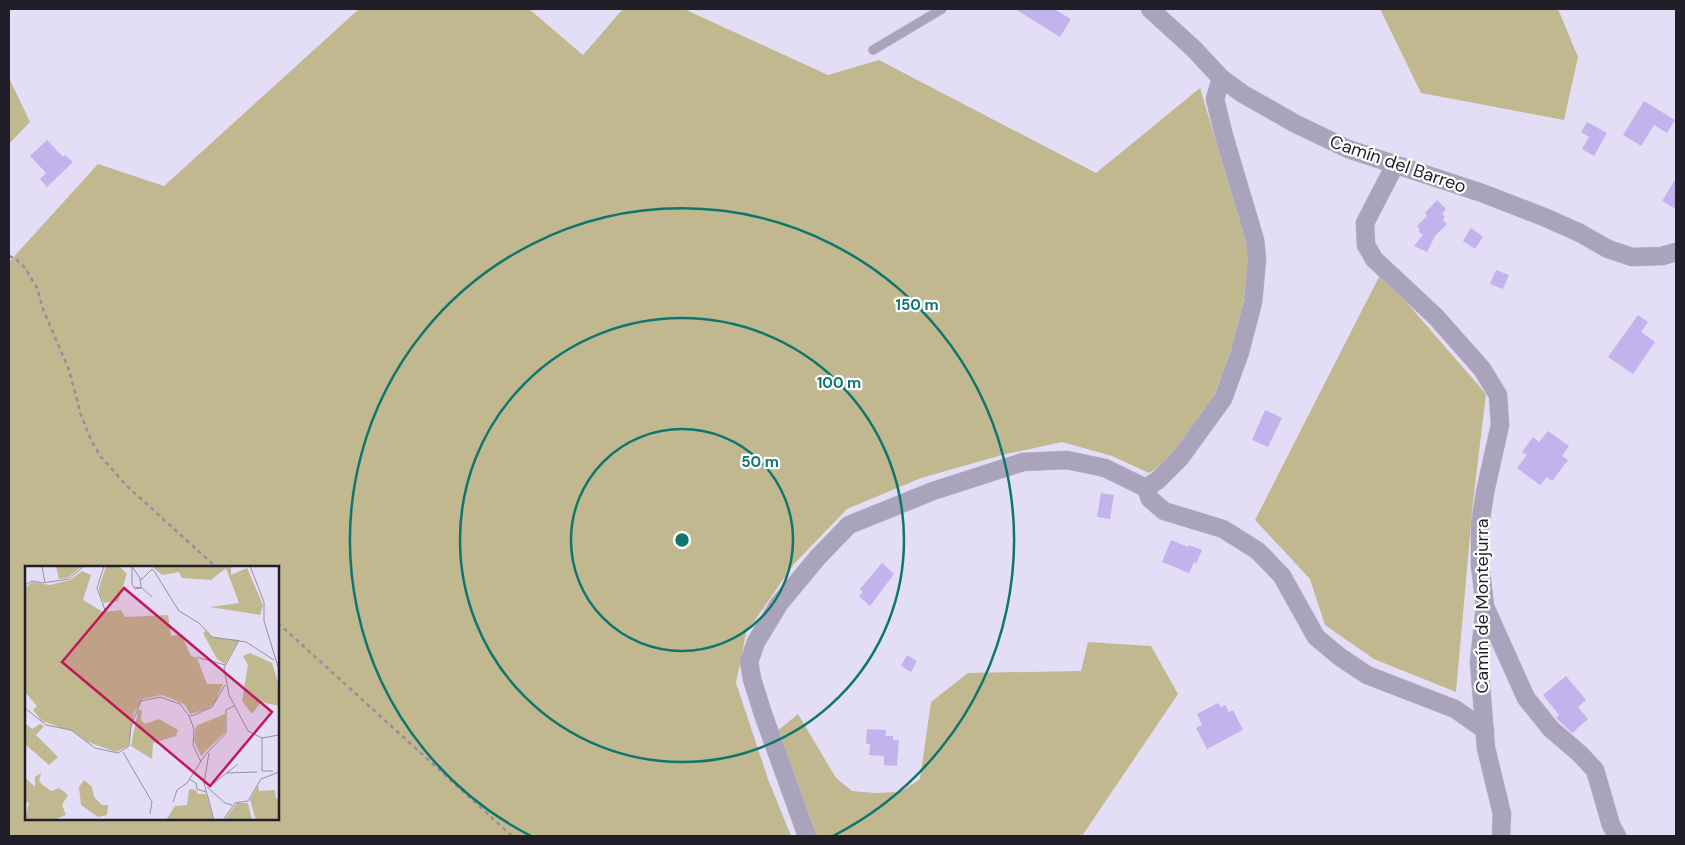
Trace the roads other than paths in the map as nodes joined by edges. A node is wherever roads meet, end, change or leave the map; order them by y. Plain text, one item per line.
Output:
1 (942, 9) edge
2 (1150, 9) edge
3 (873, 50) dead end
4 (1221, 78) junction
5 (1395, 165) junction
6 (1676, 252) edge
7 (1146, 488) junction
8 (1485, 606) junction
9 (1486, 730) junction
10 (807, 836) edge
11 (1501, 836) edge
12 (1617, 836) edge

1 - 3 lane
2 - 4 street, Camín del Barreo
4 - 5 street, Camín del Barreo
4 - 7 street
5 - 6 street, Camín del Barreo
5 - 8 street, Camín de Montejurra
7 - 9 street
7 - 10 street
8 - 9 street, Camín de Montejurra
8 - 12 street
9 - 11 street, Camín de Montejurra

